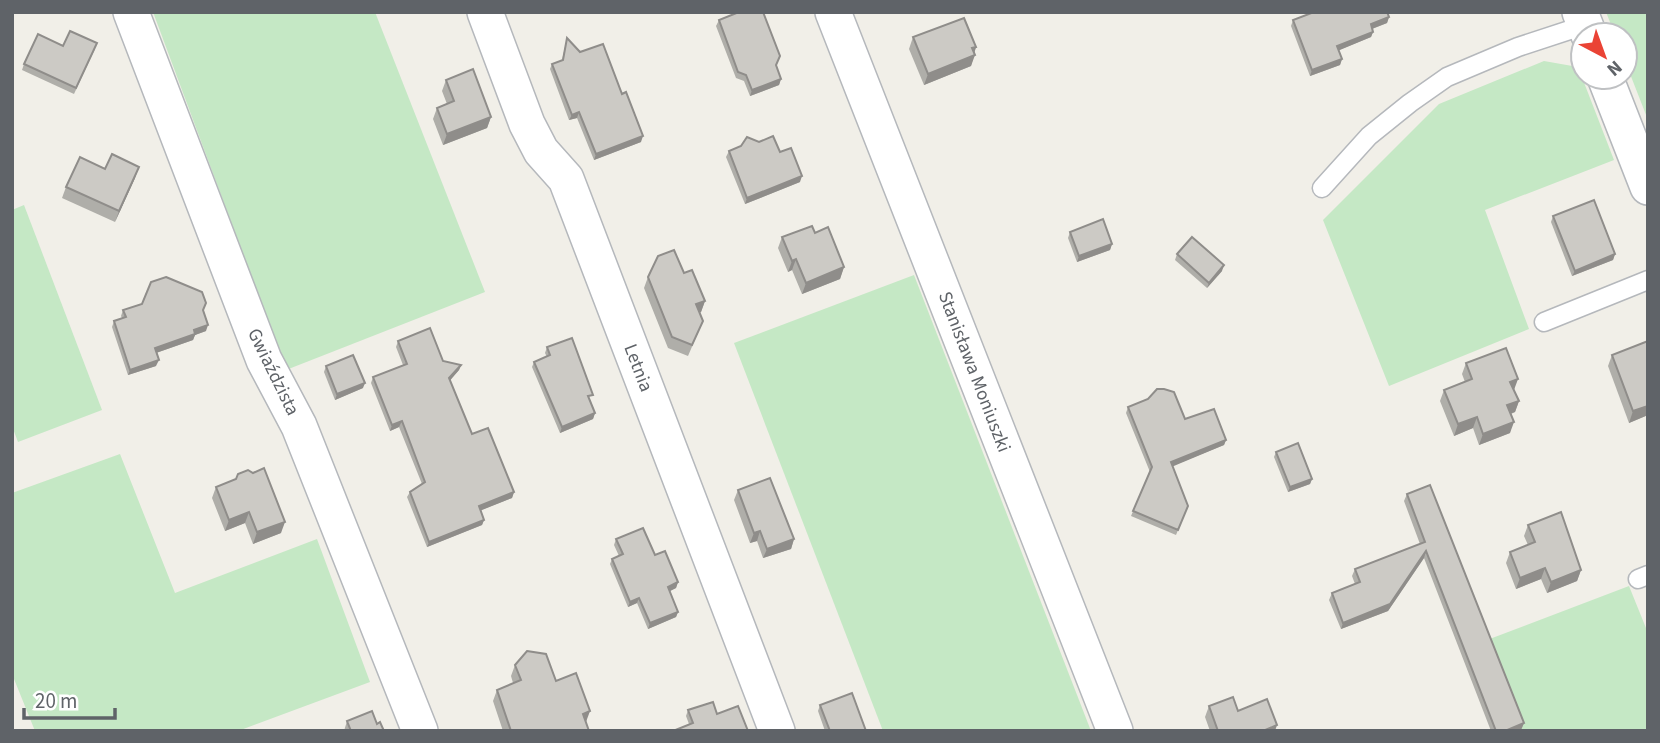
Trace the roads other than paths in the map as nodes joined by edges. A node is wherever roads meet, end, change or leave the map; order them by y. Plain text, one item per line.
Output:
1 (131, 12) edge
2 (485, 12) edge
3 (834, 12) edge
4 (1569, 29) edge
5 (1610, 91) edge
6 (1648, 187) edge
7 (1322, 188) dead end
8 (1648, 280) edge
9 (1544, 322) dead end
10 (420, 731) edge
11 (777, 731) edge
12 (1115, 731) edge

1 - 10 street, Gwiaździsta
2 - 11 street, Letnia
3 - 12 street, Stanisława Moniuszki
4 - 7 lane
5 - 6 street
8 - 9 lane

